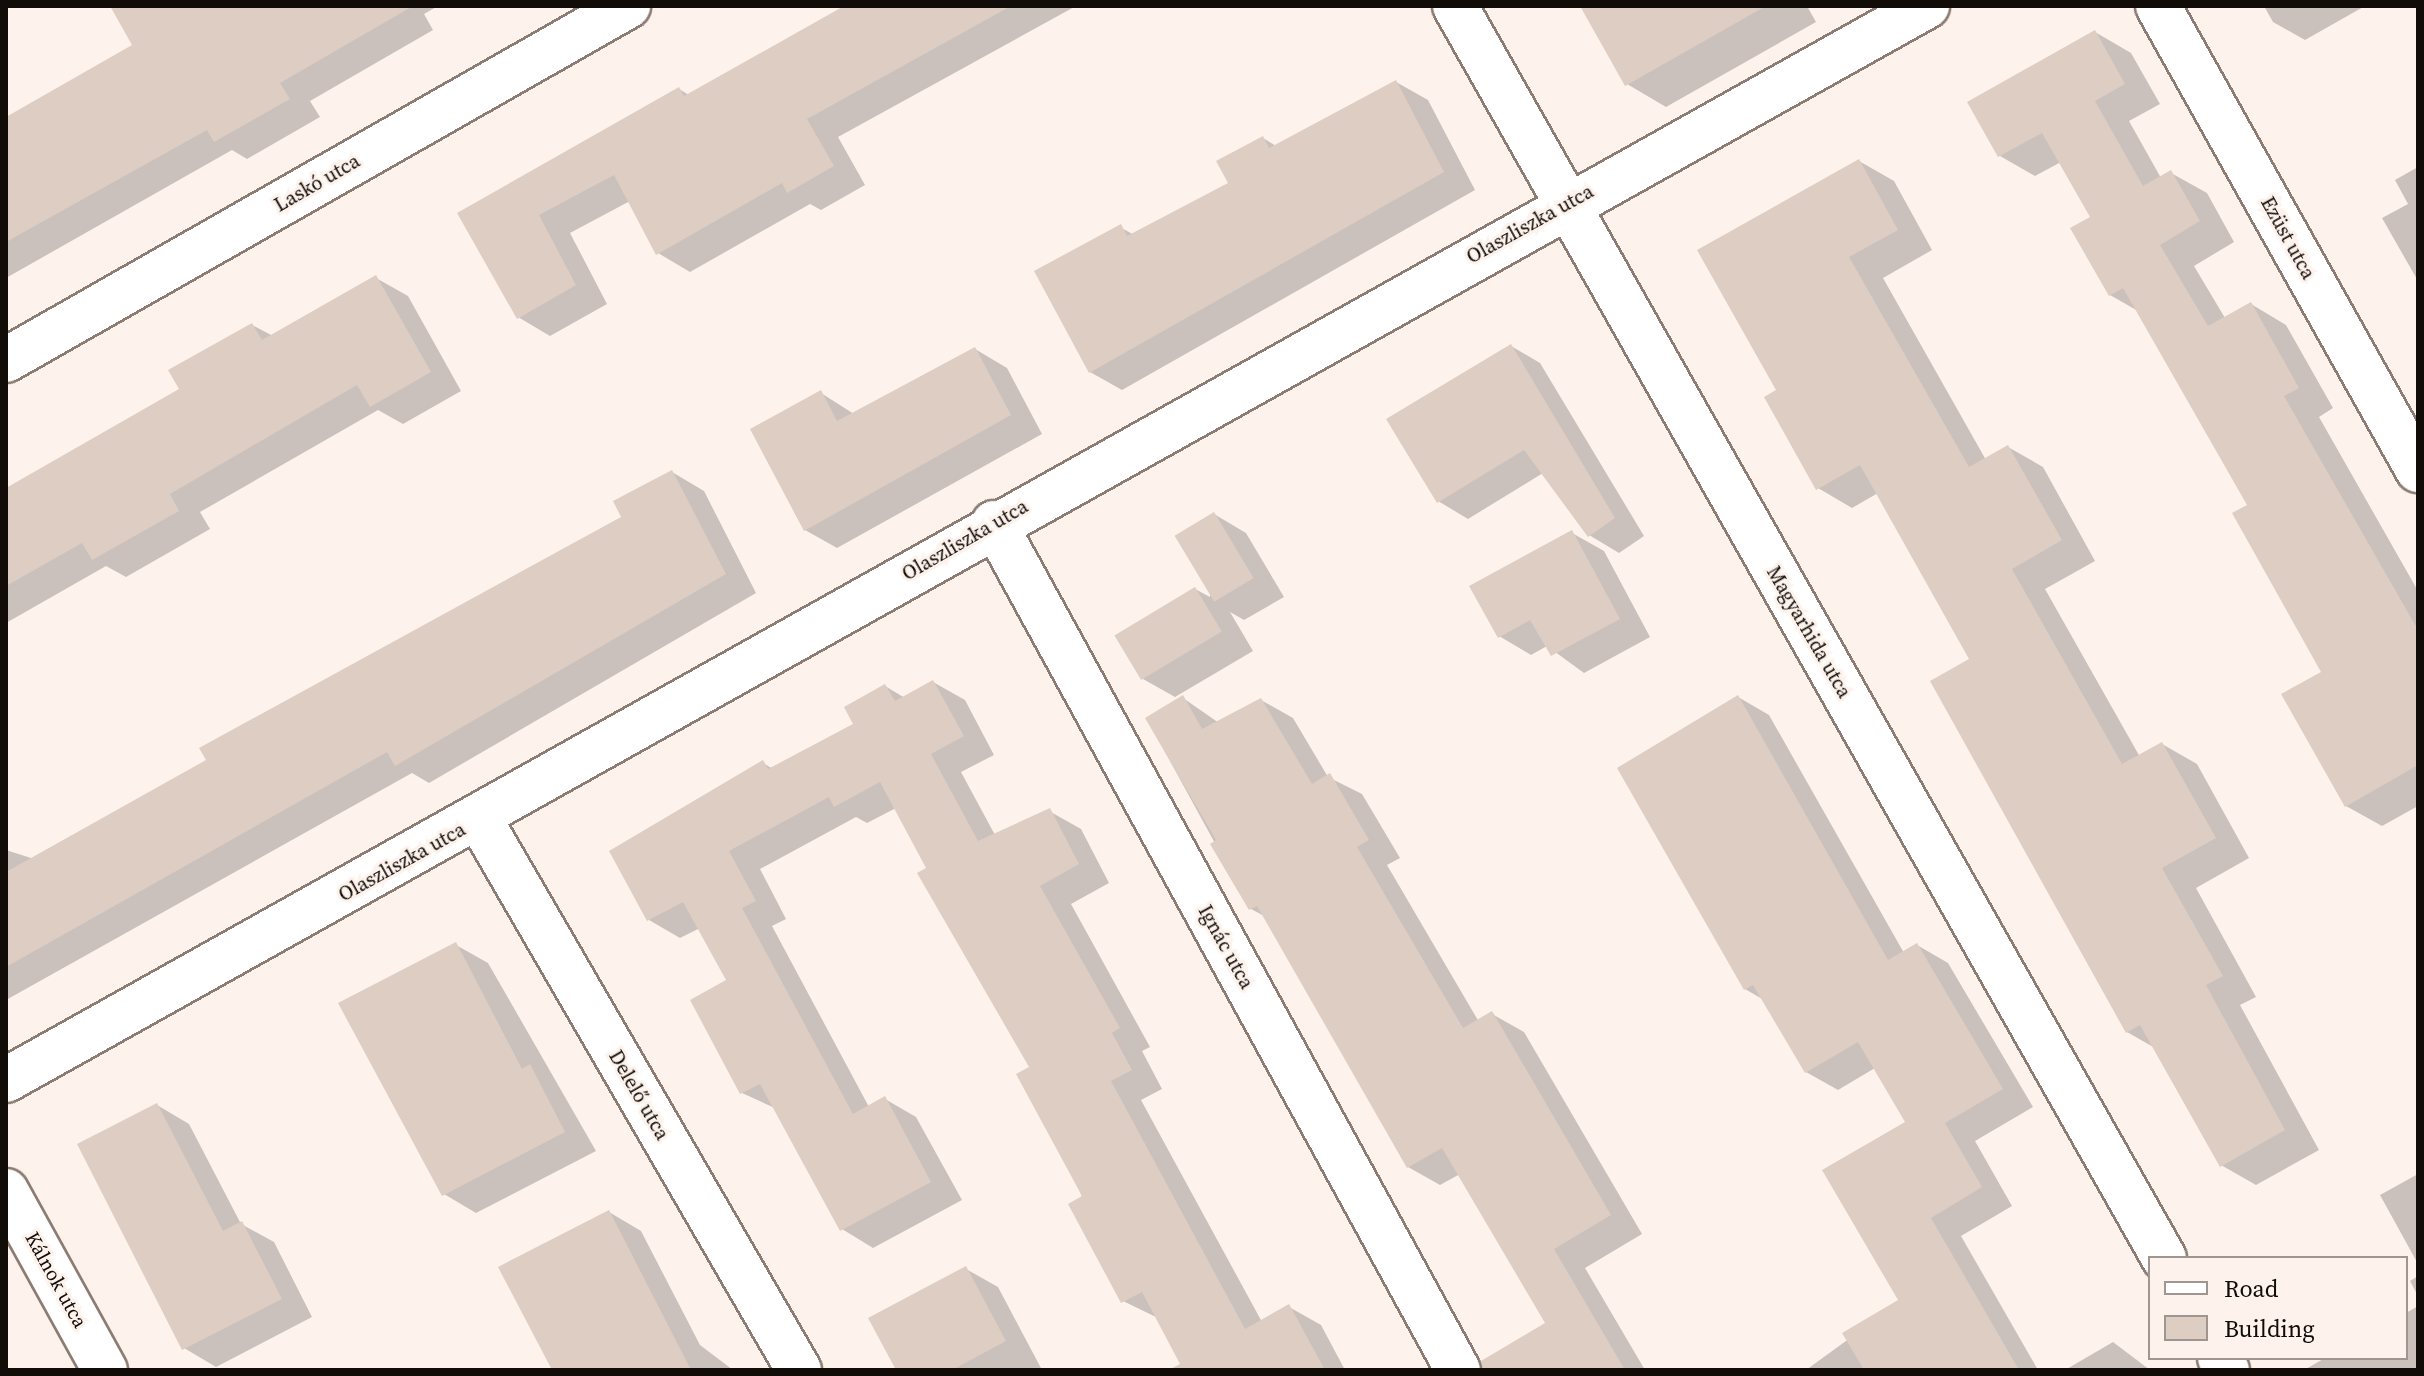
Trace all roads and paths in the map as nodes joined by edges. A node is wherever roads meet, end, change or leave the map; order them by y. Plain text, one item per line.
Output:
1 (628, 6) edge
2 (1455, 6) edge
3 (1927, 6) edge
4 (2158, 6) edge
5 (1567, 204) junction
6 (6, 360) edge
7 (2418, 470) edge
8 (994, 523) junction
9 (480, 820) junction
10 (6, 1080) edge
11 (6, 1191) edge
12 (2163, 1256) edge
13 (105, 1370) edge
14 (799, 1370) edge
15 (1458, 1370) edge

1 - 6 street, Laskó utca
2 - 5 street, Magyarhida utca
3 - 5 street, Olaszliszka utca
4 - 7 street, Ezüst utca
5 - 8 street, Olaszliszka utca
5 - 12 street, Magyarhida utca
8 - 9 street, Olaszliszka utca
8 - 15 street, Ignác utca
9 - 10 street, Olaszliszka utca
9 - 14 street, Delelő utca
11 - 13 street, Kálnok utca

